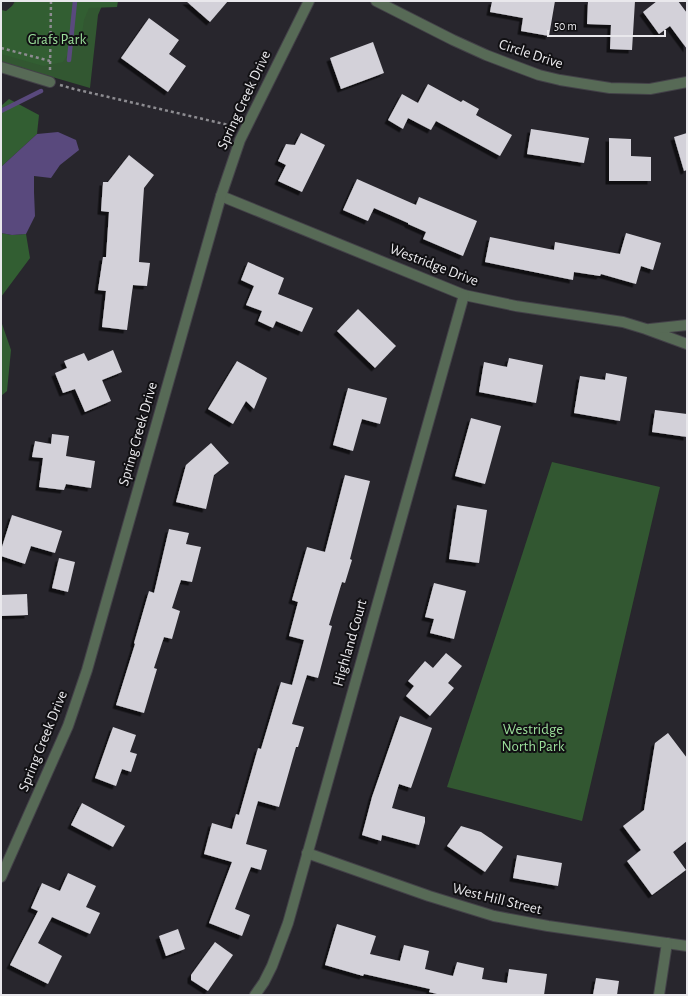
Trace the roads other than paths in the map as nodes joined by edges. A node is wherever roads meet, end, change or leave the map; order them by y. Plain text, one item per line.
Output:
1 (309, 1) edge
2 (376, 1) edge
3 (1, 67) edge
4 (50, 82) road end
5 (687, 82) edge
6 (221, 196) junction
7 (464, 295) junction
8 (687, 325) edge
9 (646, 329) junction
10 (687, 344) edge
11 (307, 853) junction
12 (1, 877) edge
13 (667, 943) junction
14 (687, 946) edge
15 (255, 995) edge
16 (659, 995) edge

1 - 6 street, Spring Creek Drive
2 - 5 street, Circle Drive
3 - 4 street
6 - 7 street, Westridge Drive
6 - 12 street, Spring Creek Drive
7 - 9 street, Westridge Drive
7 - 11 street, Highland Court
8 - 9 street, Westridge Drive
9 - 10 street, Westridge Drive
11 - 13 street, West Hill Street
11 - 15 street, Highland Court
13 - 14 street, West Hill Street
13 - 16 street

